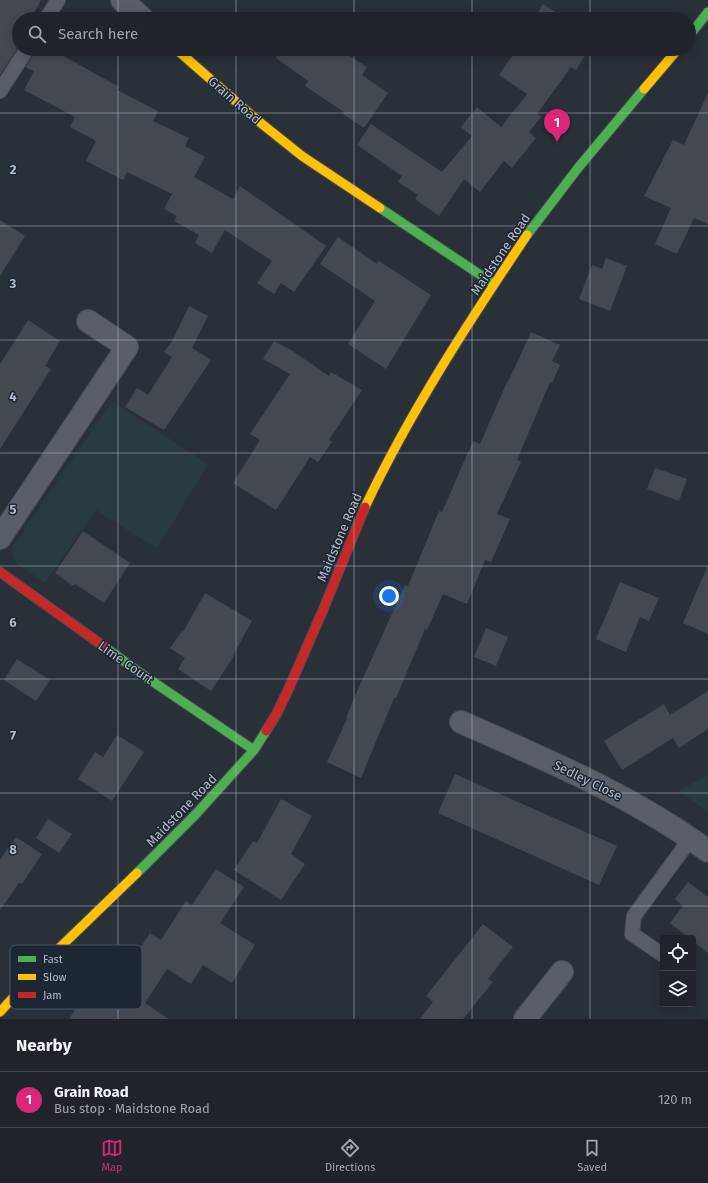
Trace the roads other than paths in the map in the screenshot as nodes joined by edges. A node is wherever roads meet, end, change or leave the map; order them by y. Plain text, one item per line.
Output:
1 (58, 0) edge
2 (122, 0) edge
3 (50, 12) edge
4 (135, 12) edge
5 (708, 12) edge
6 (696, 27) edge
7 (22, 56) edge
8 (184, 56) edge
9 (672, 56) edge
10 (0, 91) edge
11 (494, 284) junction
12 (88, 321) dead end
13 (0, 538) edge
14 (0, 572) edge
15 (461, 722) dead end
16 (254, 750) junction
17 (691, 838) junction
18 (708, 851) edge
19 (62, 945) edge
20 (660, 953) edge
21 (562, 972) dead end
22 (10, 1001) edge
23 (0, 1012) edge
24 (525, 1019) edge

1 - 3 lane
2 - 4 street
5 - 6 street
7 - 10 lane
8 - 11 street, Grain Road
9 - 11 street, Maidstone Road
11 - 16 street, Maidstone Road
12 - 13 street
14 - 16 street, Lime Court
15 - 17 street, Sedley Close
16 - 19 street, Maidstone Road
17 - 18 street, Sedley Close
17 - 20 lane
21 - 24 street
22 - 23 street, Maidstone Road

